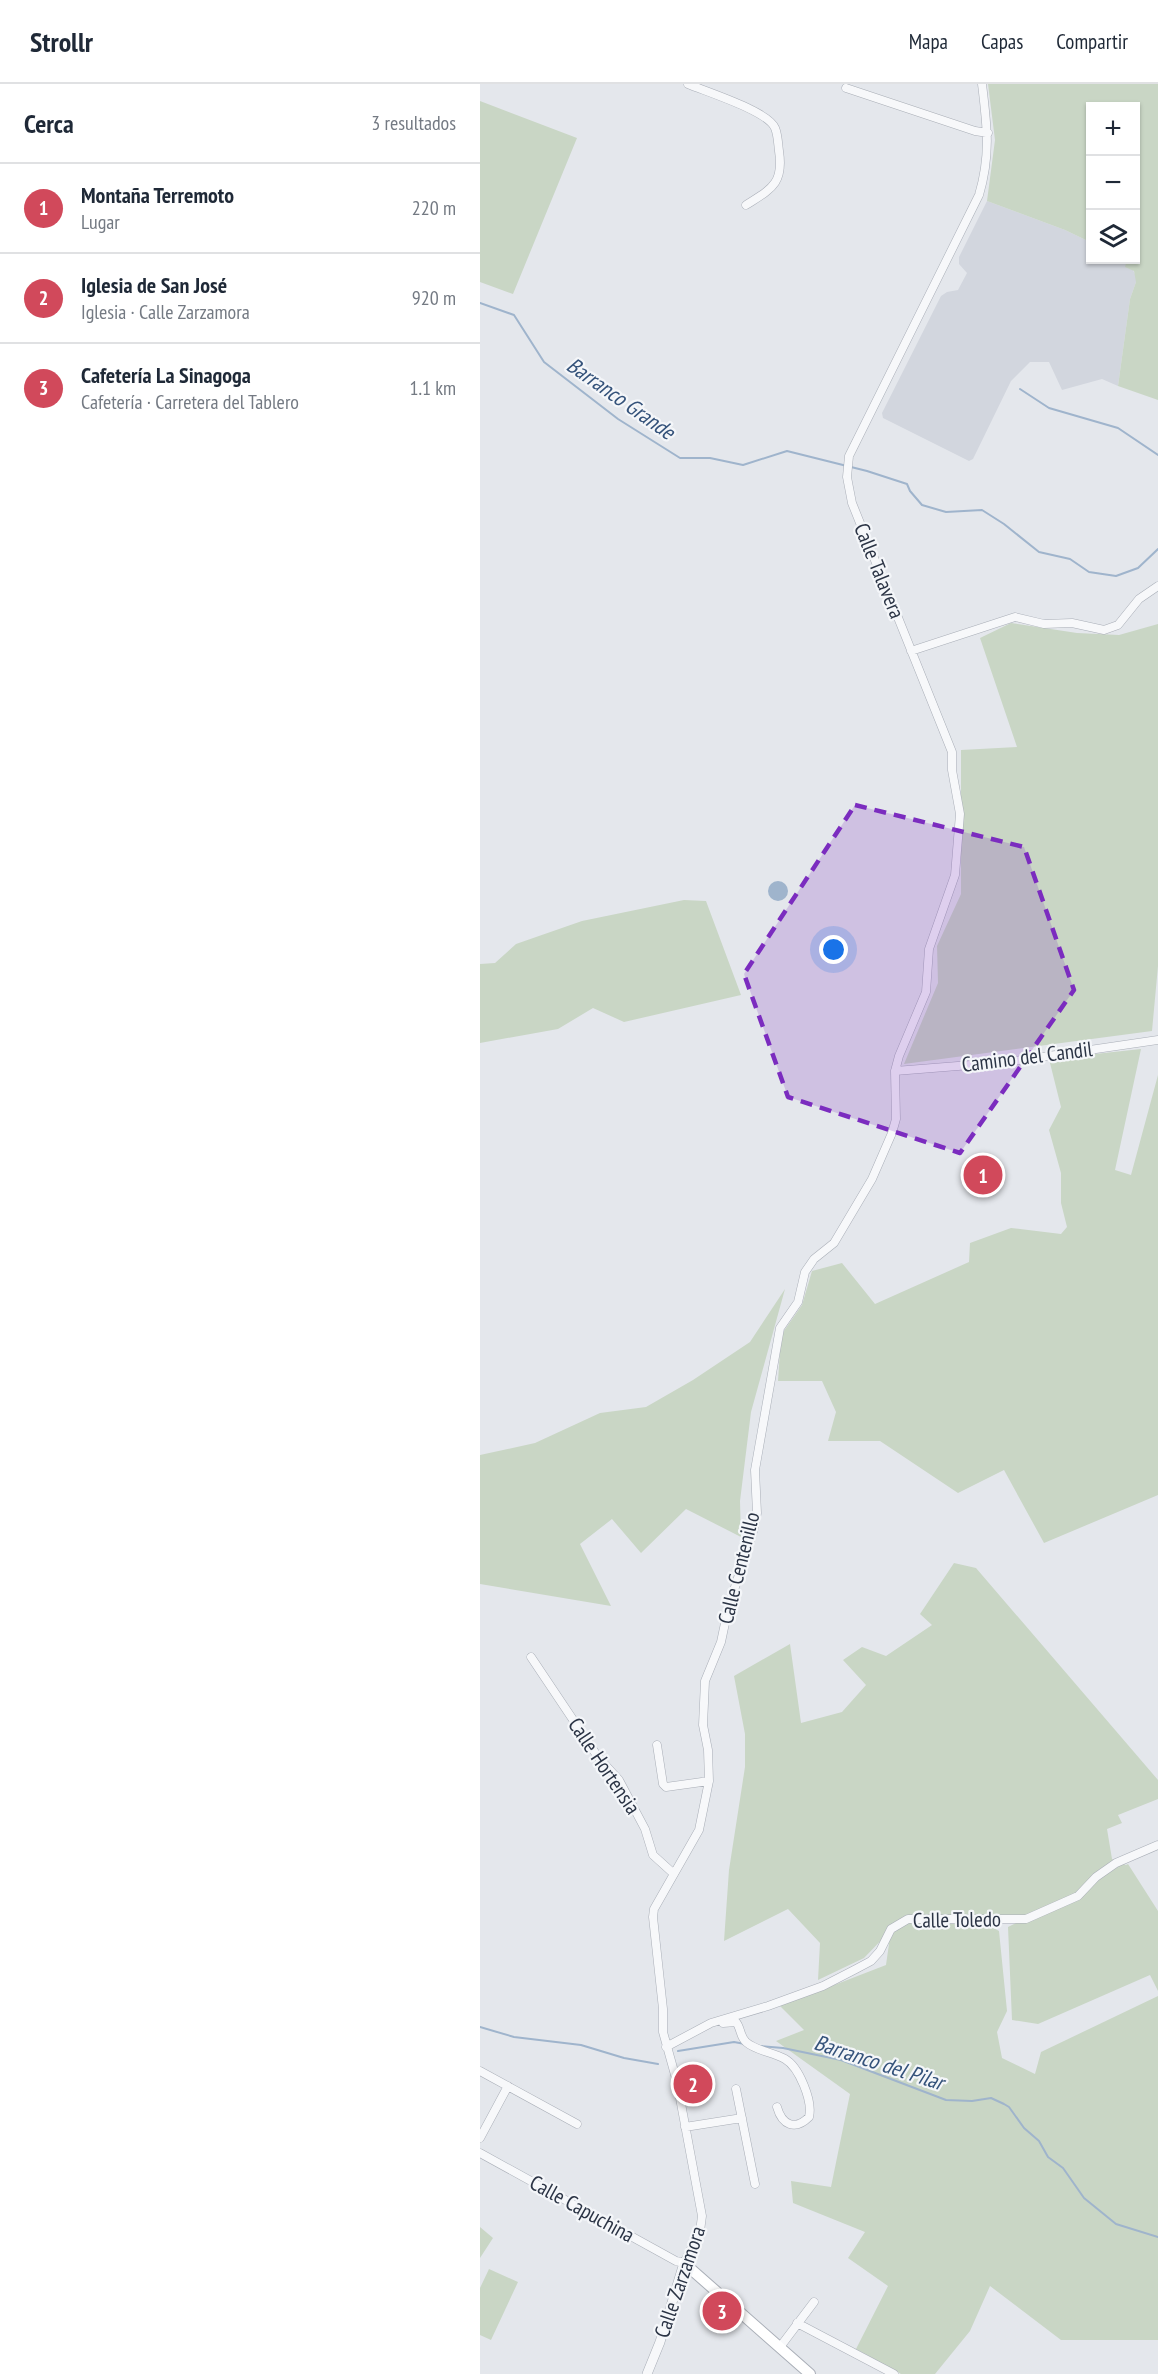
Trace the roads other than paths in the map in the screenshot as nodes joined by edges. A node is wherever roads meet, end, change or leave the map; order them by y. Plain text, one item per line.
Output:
1 (688, 84) edge
2 (982, 84) edge
3 (846, 88) dead end
4 (988, 133) junction
5 (746, 205) dead end
6 (1158, 586) edge
7 (911, 651) junction
8 (1158, 1040) edge
9 (895, 1071) junction
10 (531, 1657) dead end
11 (657, 1745) dead end
12 (709, 1781) junction
13 (1158, 1845) edge
14 (674, 1874) junction
15 (711, 2023) junction
16 (666, 2047) junction
17 (480, 2071) edge
18 (508, 2086) junction
19 (736, 2089) dead end
20 (777, 2107) dead end
21 (742, 2118) junction
22 (577, 2124) dead end
23 (685, 2127) junction
24 (480, 2138) edge
25 (480, 2153) edge
26 (755, 2184) dead end
27 (684, 2263) junction
28 (814, 2302) dead end
29 (797, 2323) junction
30 (780, 2347) junction
31 (805, 2373) edge
32 (647, 2374) edge
33 (894, 2374) edge

1 - 5 street
2 - 4 street, Calle Talavera
3 - 4 street
4 - 7 street, Calle Talavera
6 - 7 street
7 - 9 street, Calle Talavera
8 - 9 street, Camino del Candil
9 - 12 street, Calle Centenillo
10 - 14 street, Calle Hortensia
11 - 12 street
12 - 14 street, Calle Centenillo
13 - 15 street, Calle Toledo
14 - 16 street, Calle Centenillo
15 - 16 street, Calle Toledo
15 - 20 street
16 - 23 street, Calle Zarzamora
17 - 18 street
18 - 22 street
18 - 24 street
19 - 21 street
21 - 23 street
21 - 26 street
23 - 27 street, Calle Zarzamora
25 - 27 street, Calle Capuchina
27 - 30 main road
27 - 32 street, Calle Zarzamora
28 - 29 street
29 - 30 street
29 - 33 street
30 - 31 main road

